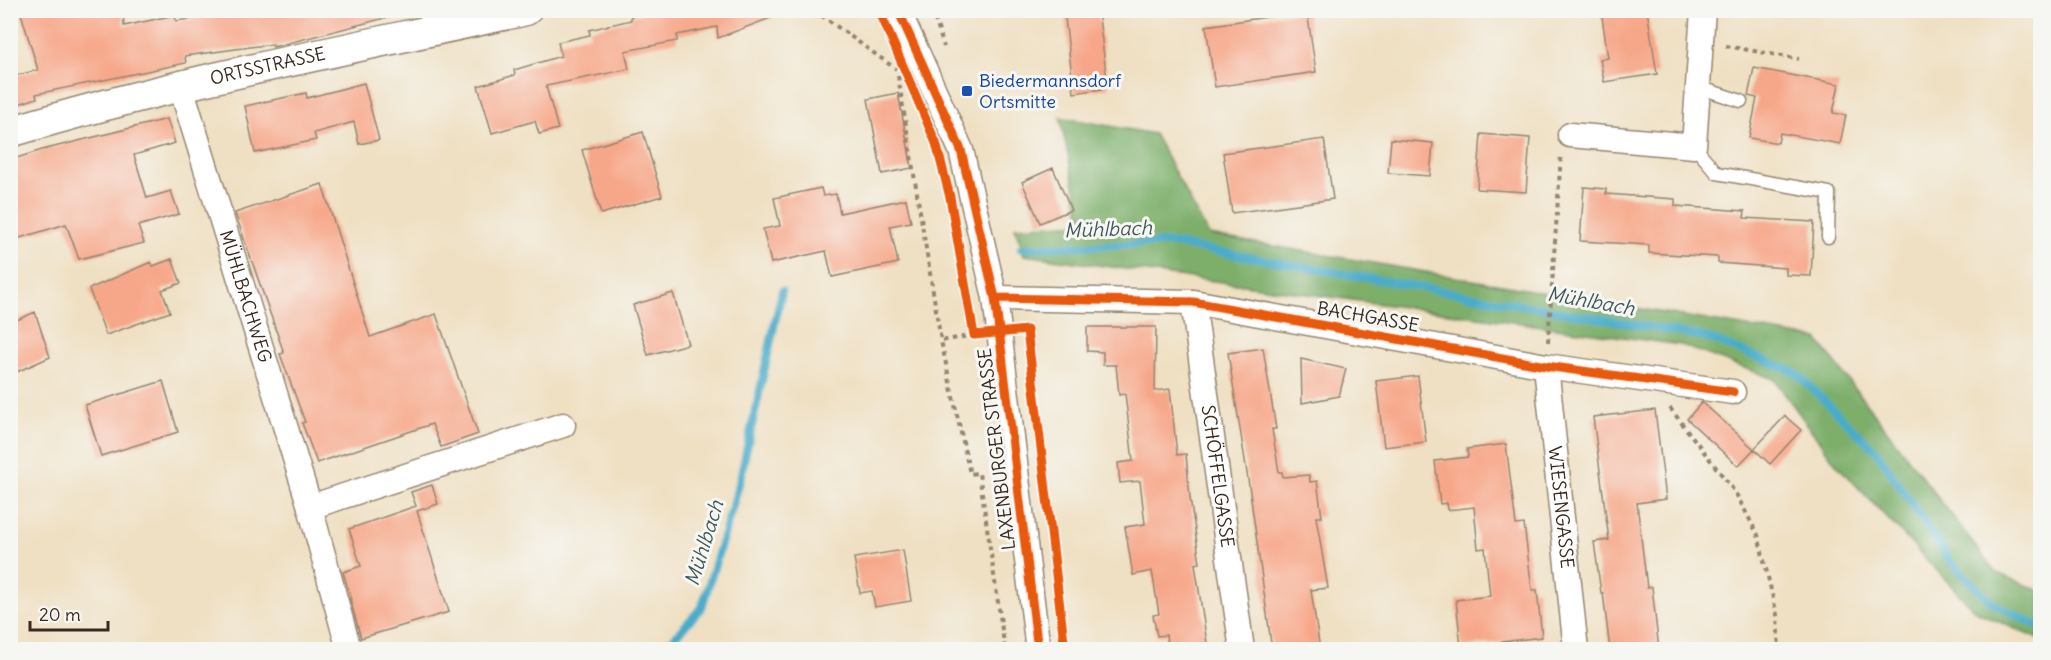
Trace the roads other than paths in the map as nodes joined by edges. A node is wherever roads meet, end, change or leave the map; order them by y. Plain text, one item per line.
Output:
1 (526, 10) edge
2 (898, 10) edge
3 (1703, 10) edge
4 (181, 87) junction
5 (1698, 87) junction
6 (1742, 101) dead end
7 (10, 132) edge
8 (1570, 135) road end
9 (1694, 147) junction
10 (1828, 237) dead end
11 (996, 298) junction
12 (1193, 302) junction
13 (1546, 366) junction
14 (1733, 392) dead end
15 (563, 425) dead end
16 (310, 507) junction
17 (348, 650) edge
18 (1038, 650) edge
19 (1242, 650) edge
20 (1576, 650) edge

1 - 4 street, ORTSSTRASSE
2 - 11 street, LAXENBURGER STRASSE
3 - 5 street
4 - 7 street, ORTSSTRASSE
4 - 16 street, MÜHLBACHWEG
5 - 6 lane
5 - 9 street
8 - 9 street
9 - 10 lane
11 - 12 street, BACHGASSE
11 - 18 street, LAXENBURGER STRASSE
12 - 13 street, BACHGASSE
12 - 19 street, SCHÖFFELGASSE
13 - 14 street, BACHGASSE
13 - 20 street, WIESENGASSE
15 - 16 street
16 - 17 street, MÜHLBACHWEG

